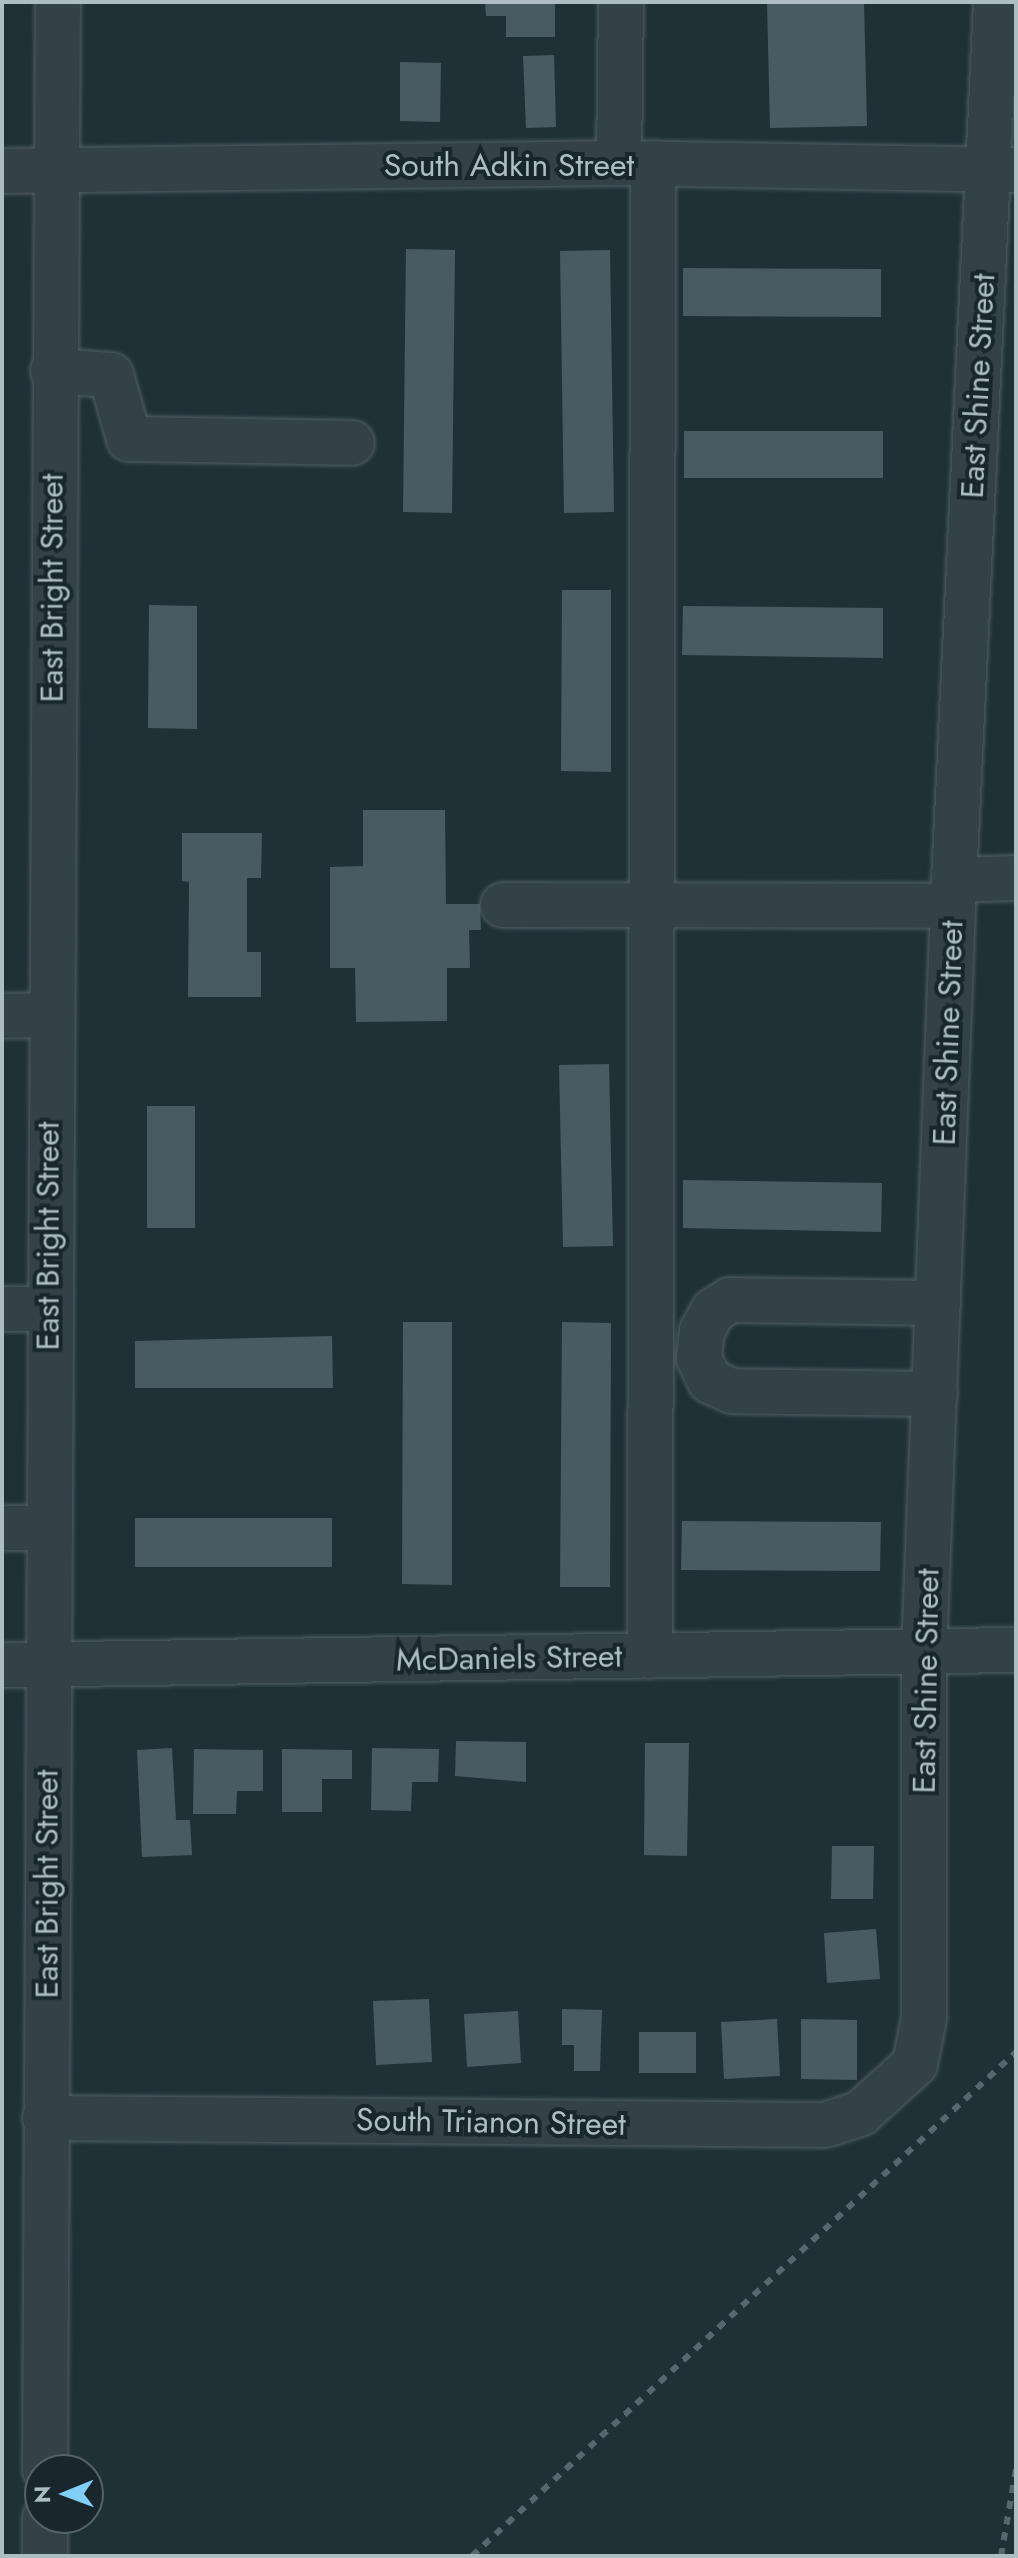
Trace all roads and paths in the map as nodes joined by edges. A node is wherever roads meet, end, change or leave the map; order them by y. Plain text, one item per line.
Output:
1 (58, 2) edge
2 (621, 2) edge
3 (996, 2) edge
4 (636, 163) junction
5 (55, 170) junction
6 (1002, 170) edge
7 (2, 171) edge
8 (53, 371) junction
9 (352, 443) dead end
10 (1016, 878) edge
11 (954, 893) junction
12 (503, 905) dead end
13 (651, 905) junction
14 (49, 1015) junction
15 (2, 1016) edge
16 (938, 1303) junction
17 (2, 1309) edge
18 (48, 1309) junction
19 (935, 1394) junction
20 (2, 1528) edge
21 (48, 1528) junction
22 (1016, 1650) edge
23 (924, 1652) junction
24 (650, 1656) junction
25 (2, 1665) edge
26 (48, 1665) junction
27 (915, 2064) joint
28 (45, 2118) junction
29 (45, 2454) edge
30 (45, 2534) edge
31 (45, 2556) edge

1 - 5 street, East Bright Street
2 - 4 street
3 - 6 street, East Shine Street
4 - 5 street, South Adkin Street
4 - 6 street, South Adkin Street
4 - 13 street
5 - 7 street, South Adkin Street
5 - 8 street, East Bright Street
6 - 11 street, East Shine Street
8 - 9 street
8 - 14 street, East Bright Street
10 - 11 street
11 - 13 street
11 - 16 street, East Shine Street
12 - 13 street
13 - 24 street
14 - 15 street
14 - 18 street, East Bright Street
16 - 19 street, East Shine Street
16 - 19 street
17 - 18 street
18 - 21 street, East Bright Street
19 - 23 street, East Shine Street
20 - 21 street
21 - 26 street, East Bright Street
22 - 23 street, McDaniels Street
23 - 24 street, McDaniels Street
23 - 27 street, East Shine Street
24 - 26 street, McDaniels Street
25 - 26 street, McDaniels Street
26 - 28 street, East Bright Street
27 - 28 street, South Trianon Street
28 - 29 street, East Bright Street
30 - 31 street

